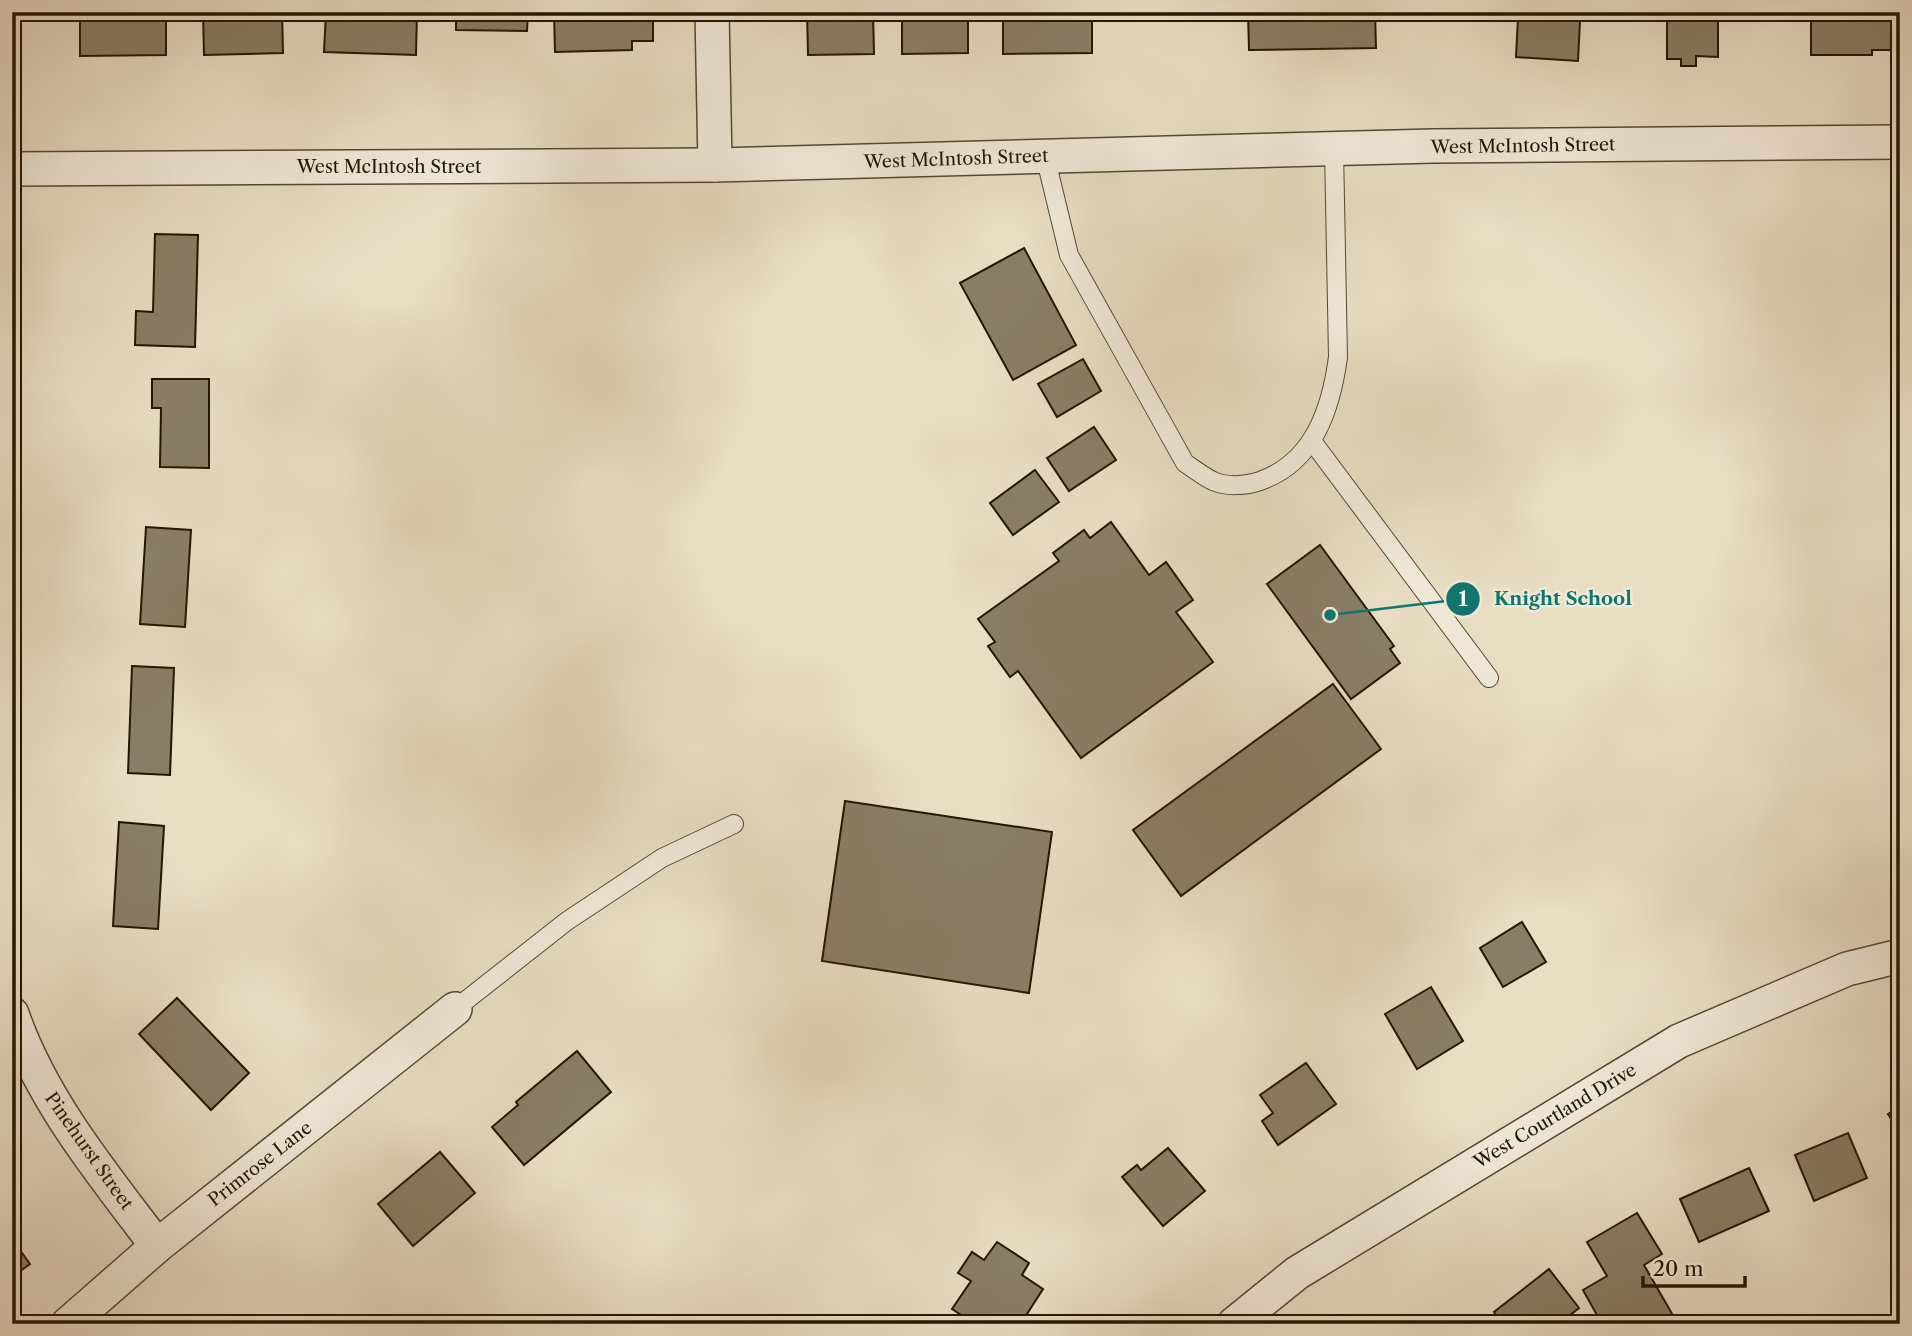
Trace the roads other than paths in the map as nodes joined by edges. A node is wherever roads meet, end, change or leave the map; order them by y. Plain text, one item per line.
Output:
1 (712, 12) edge
2 (1900, 142) edge
3 (1334, 149) junction
4 (1045, 156) junction
5 (715, 165) junction
6 (12, 169) edge
7 (1312, 440) junction
8 (1489, 678) dead end
9 (734, 824) dead end
10 (1900, 956) edge
11 (456, 1009) joint
12 (12, 1014) edge
13 (157, 1246) junction
14 (68, 1324) edge
15 (1234, 1324) edge

1 - 5 street
2 - 3 street, West McIntosh Street
3 - 4 street, West McIntosh Street
3 - 7 lane
4 - 5 street, West McIntosh Street
4 - 7 lane
5 - 6 street, West McIntosh Street
7 - 8 lane
9 - 11 lane
10 - 15 street, West Courtland Drive
11 - 13 street, Primrose Lane
12 - 13 street, Pinehurst Street
13 - 14 street, Primrose Lane

